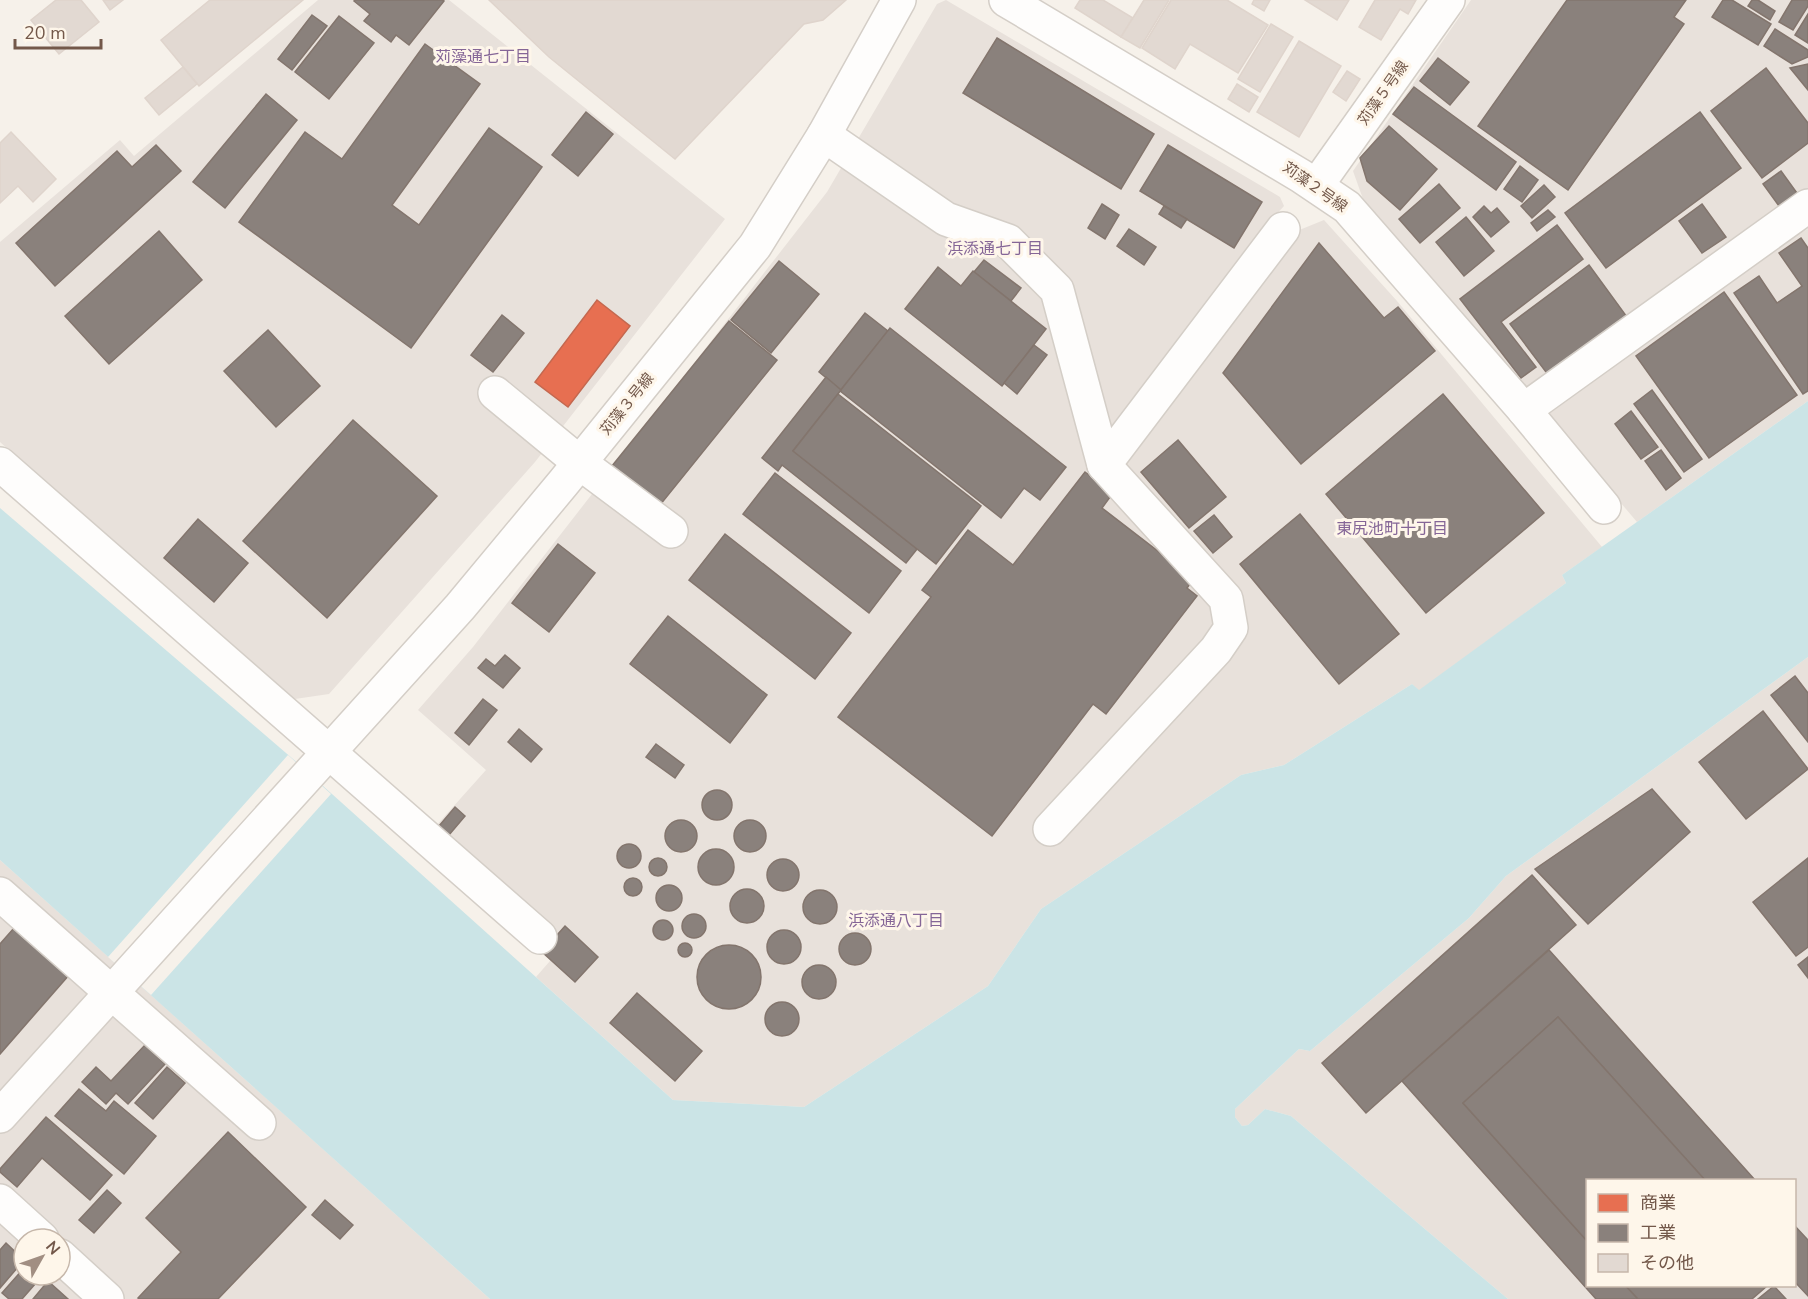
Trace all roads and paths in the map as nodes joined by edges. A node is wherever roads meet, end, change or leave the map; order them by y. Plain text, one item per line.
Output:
1 (899, 0) edge
2 (1006, 0) edge
3 (1448, 0) edge
4 (824, 135) junction
5 (1317, 185) junction
6 (1808, 206) edge
7 (1283, 229) dead end
8 (495, 393) dead end
9 (1524, 410) junction
10 (580, 463) junction
11 (0, 464) edge
12 (1104, 465) junction
13 (1604, 507) dead end
14 (671, 531) dead end
15 (319, 763) junction
16 (1050, 829) dead end
17 (0, 894) edge
18 (540, 937) dead end
19 (119, 984) junction
20 (0, 1116) edge
21 (259, 1123) dead end
22 (0, 1201) edge
23 (29, 1227) edge
24 (72, 1267) edge
25 (107, 1299) edge

1 - 4 street, 苅藻３号線
2 - 5 street, 苅藻２号線
3 - 5 street, 苅藻５号線
4 - 10 street, 苅藻３号線
4 - 12 street
5 - 9 street, 苅藻２号線
6 - 9 street
7 - 12 street
8 - 10 street
9 - 13 street, 苅藻２号線
10 - 14 street
10 - 15 street, 苅藻３号線
11 - 15 street
12 - 16 street
15 - 18 street
15 - 19 street, 苅藻３号線
17 - 19 street
19 - 20 street, 苅藻３号線
19 - 21 street
22 - 23 street
24 - 25 street

